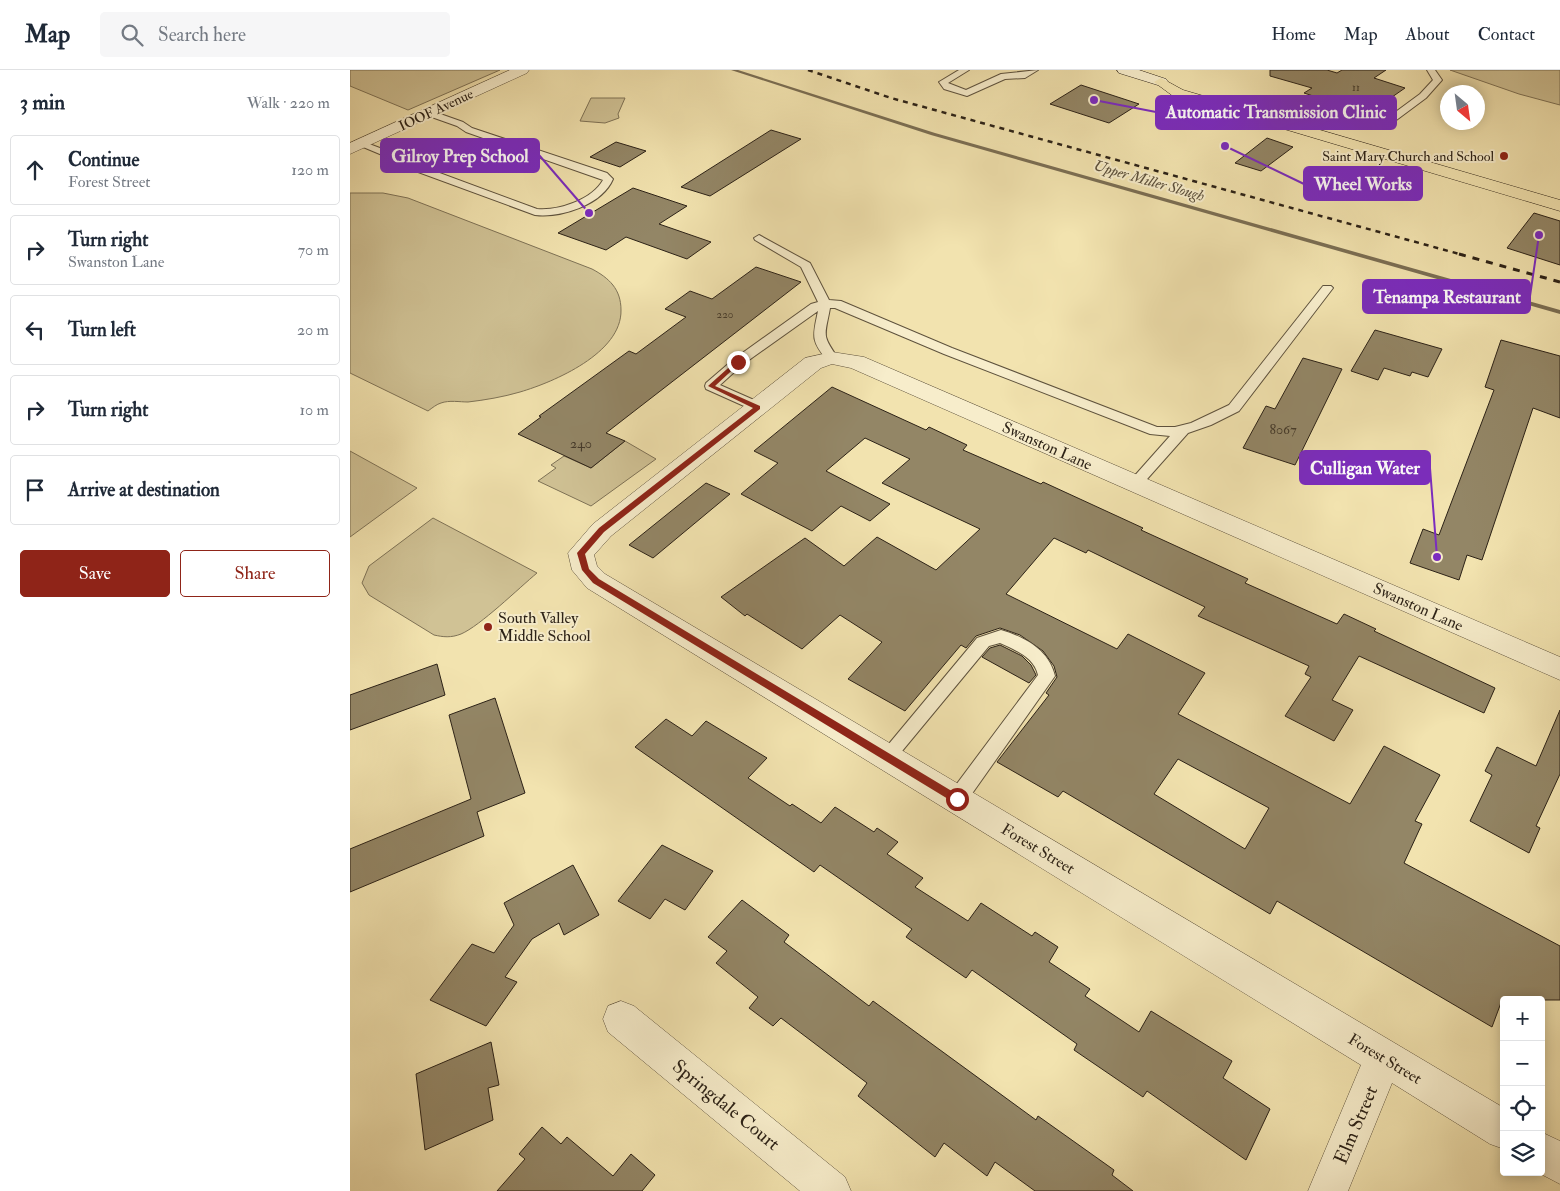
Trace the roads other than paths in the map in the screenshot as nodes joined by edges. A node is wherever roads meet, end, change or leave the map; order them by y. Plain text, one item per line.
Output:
1 (522, 70) edge
2 (965, 70) edge
3 (1034, 70) edge
4 (1124, 70) edge
5 (1431, 70) edge
6 (1167, 78) junction
7 (429, 113) junction
8 (1317, 120) junction
9 (355, 147) edge
10 (1560, 191) edge
11 (1560, 206) edge
12 (759, 238) dead end
13 (1327, 288) dead end
14 (825, 304) junction
15 (832, 358) junction
16 (758, 407) junction
17 (1184, 429) junction
18 (1135, 484) junction
19 (581, 559) joint
20 (1560, 669) edge
21 (887, 757) junction
22 (957, 799) junction
23 (621, 1018) dead end
24 (1384, 1058) junction
25 (1500, 1128) edge
26 (1545, 1155) edge
27 (1560, 1164) edge
28 (831, 1191) edge
29 (1328, 1191) edge

1 - 7 street, IOOF Avenue
2 - 3 lane
4 - 6 street
5 - 8 lane
6 - 8 main road
6 - 11 main road
7 - 9 street, IOOF Avenue
7 - 9 lane
8 - 10 main road
12 - 14 lane
13 - 17 lane
14 - 15 lane
14 - 16 lane
14 - 17 lane
15 - 16 street, Swanston Lane
15 - 18 street, Swanston Lane
16 - 19 street, Swanston Lane
17 - 18 lane
18 - 20 street, Swanston Lane
19 - 21 street, Forest Street
21 - 22 street, Forest Street
21 - 22 lane
22 - 24 street, Forest Street
23 - 28 street, Springdale Court
24 - 25 street, Forest Street
24 - 29 street, Elm Street
26 - 27 street

